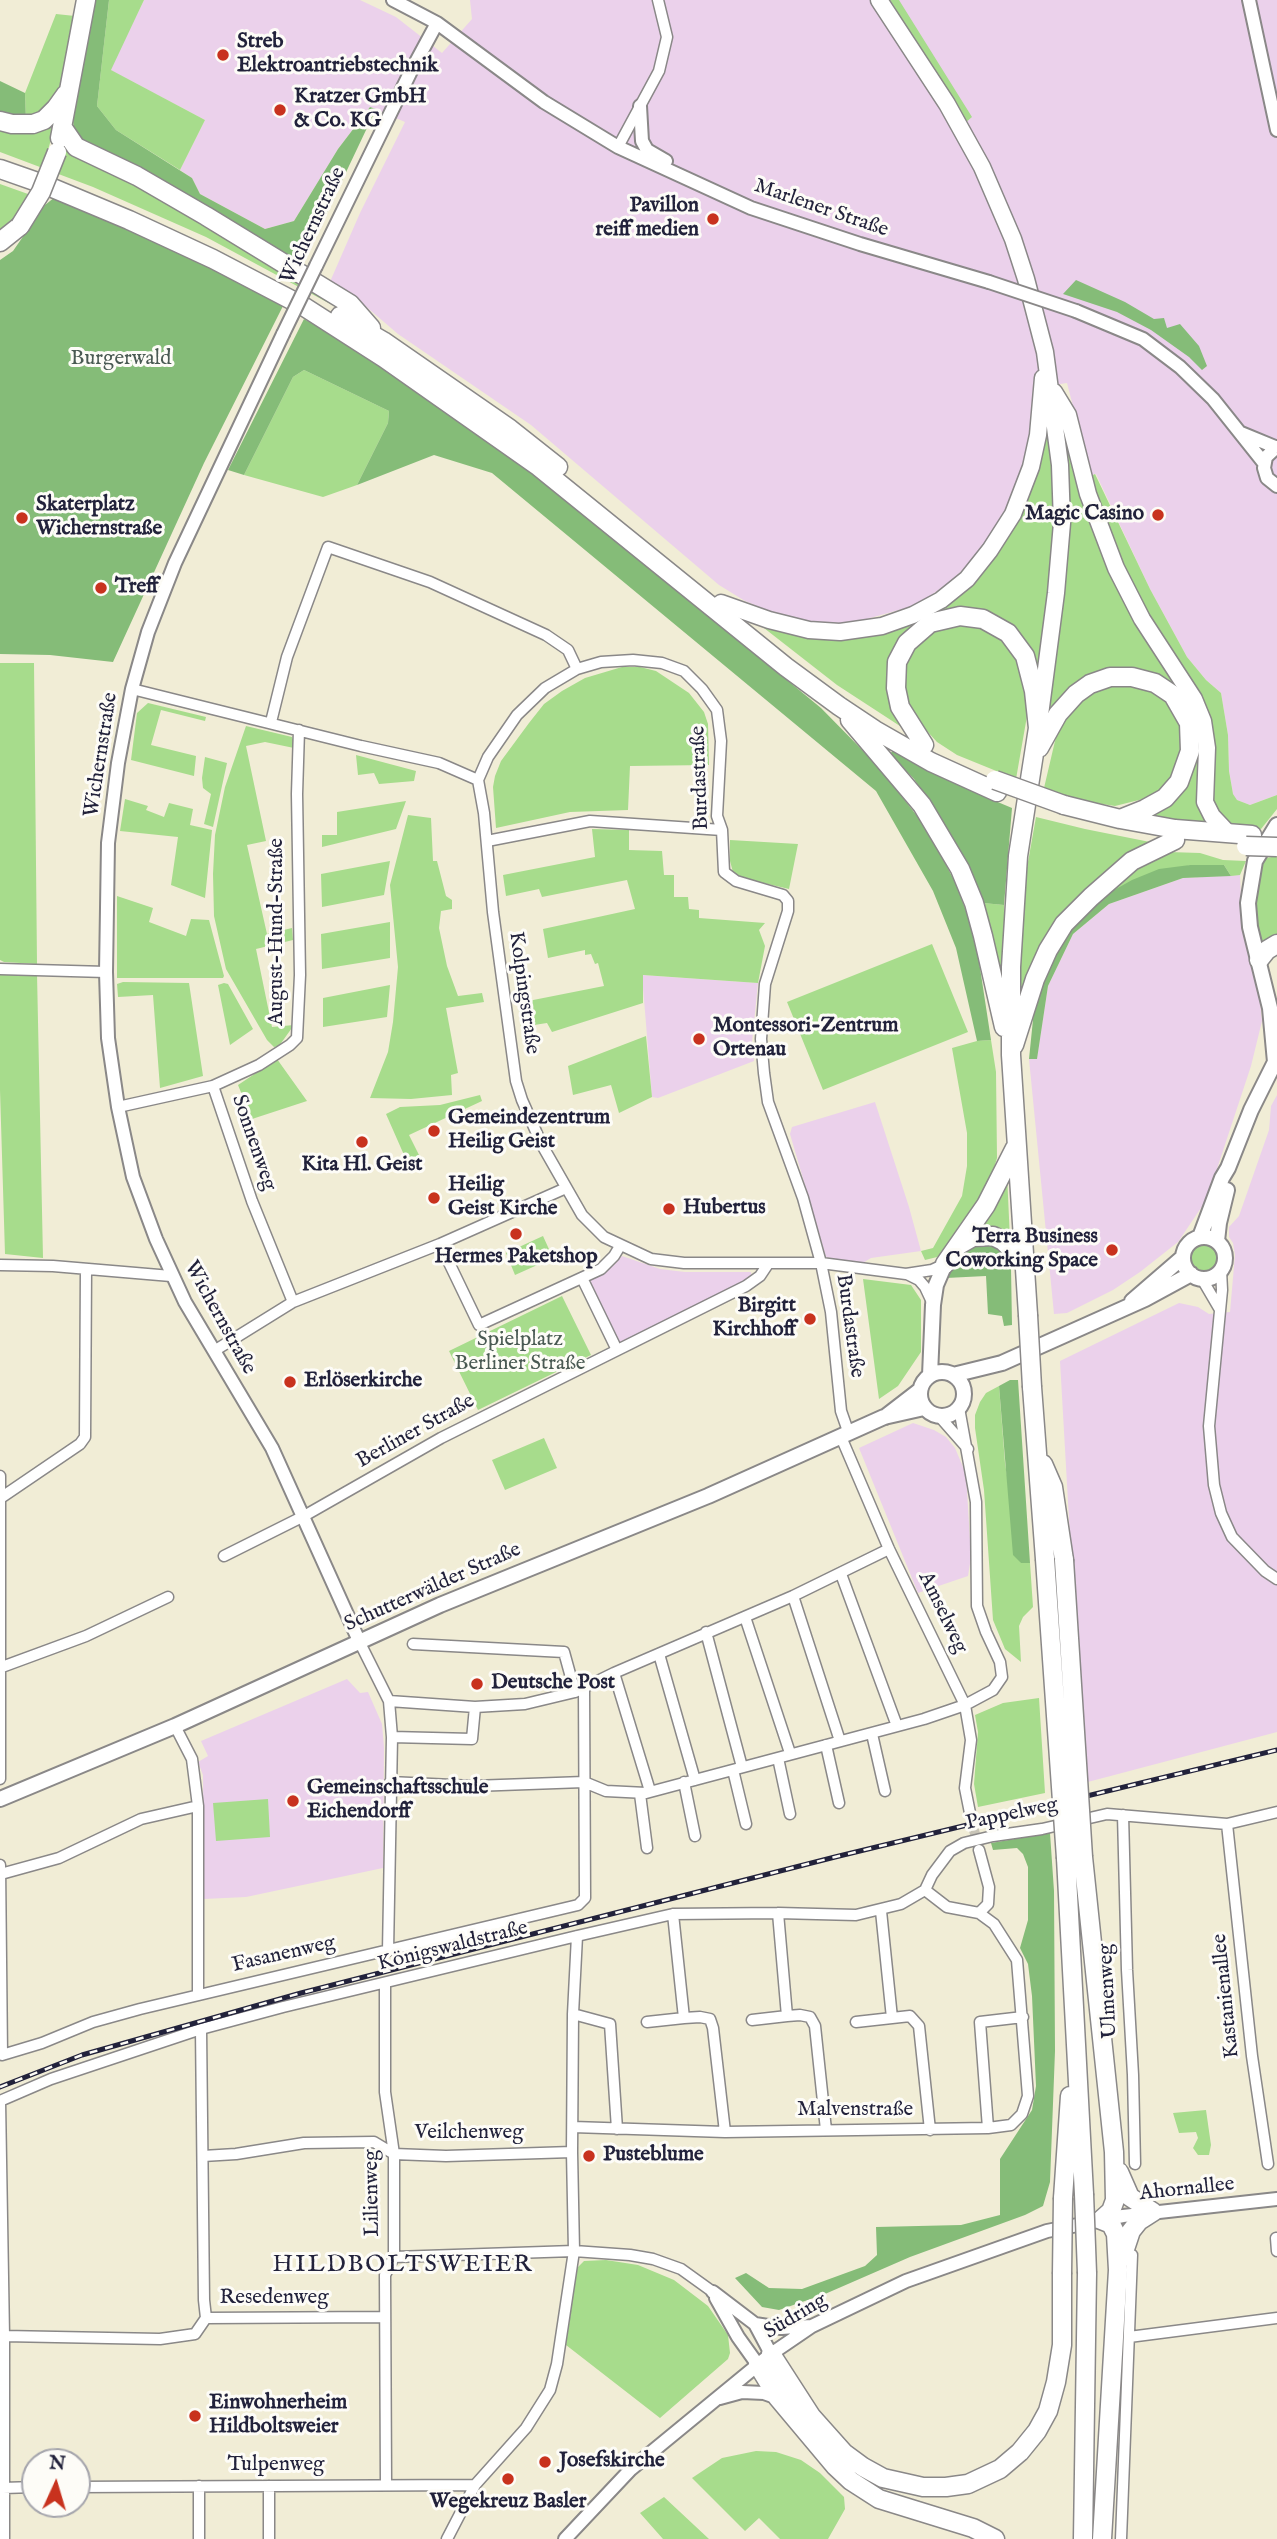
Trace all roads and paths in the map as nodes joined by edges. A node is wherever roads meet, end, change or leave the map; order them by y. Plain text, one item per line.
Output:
1 (86, 0) edge
2 (393, 0) edge
3 (658, 0) edge
4 (879, 0) edge
5 (1249, 0) edge
6 (438, 23) junction
7 (71, 88) junction
8 (640, 106) junction
9 (0, 121) edge
10 (63, 128) junction
11 (1277, 130) edge
12 (618, 147) junction
13 (0, 159) edge
14 (0, 169) edge
15 (701, 185) junction
16 (0, 242) edge
17 (383, 341) junction
18 (1045, 352) junction
19 (1051, 386) junction
20 (1241, 433) junction
21 (1276, 447) edge
22 (1264, 463) junction
23 (1277, 486) edge
24 (722, 603) junction
25 (577, 668) junction
26 (132, 689) junction
27 (839, 706) junction
28 (271, 722) junction
29 (1038, 729) junction
30 (299, 730) junction
31 (924, 745) junction
32 (1032, 760) junction
33 (478, 780) junction
34 (996, 786) junction
35 (1063, 810) junction
36 (1120, 819) junction
37 (1277, 825) edge
38 (722, 830) junction
39 (1228, 833) junction
40 (1277, 835) edge
41 (1175, 839) junction
42 (487, 841) junction
43 (1249, 841) junction
44 (1277, 847) edge
45 (1277, 944) edge
46 (1259, 960) junction
47 (0, 969) edge
48 (106, 972) junction
49 (1271, 985) edge
50 (1010, 1055) junction
51 (1276, 1061) edge
52 (213, 1086) junction
53 (118, 1107) junction
54 (1015, 1148) junction
55 (1228, 1168) junction
56 (566, 1188) junction
57 (1200, 1237) junction
58 (1217, 1241) junction
59 (440, 1244) junction
60 (620, 1246) junction
61 (958, 1246) junction
62 (1183, 1257) junction
63 (1024, 1261) junction
64 (821, 1263) junction
65 (768, 1264) junction
66 (944, 1264) junction
67 (0, 1265) edge
68 (86, 1269) junction
69 (1221, 1270) junction
70 (906, 1274) junction
71 (171, 1276) junction
72 (1196, 1276) junction
73 (582, 1278) junction
74 (293, 1302) junction
75 (1129, 1304) junction
76 (933, 1305) junction
77 (1220, 1308) junction
78 (932, 1336) junction
79 (617, 1350) junction
80 (214, 1351) junction
81 (994, 1365) junction
82 (950, 1374) junction
83 (930, 1375) junction
84 (920, 1390) junction
85 (964, 1393) junction
86 (924, 1408) junction
87 (959, 1408) junction
88 (939, 1416) junction
89 (884, 1418) junction
90 (845, 1435) junction
91 (968, 1449) junction
92 (0, 1476) edge
93 (2, 1497) edge
94 (304, 1516) junction
95 (889, 1549) junction
96 (224, 1556) dead end
97 (841, 1574) junction
98 (1277, 1579) edge
99 (793, 1596) junction
100 (168, 1597) dead end
101 (746, 1617) junction
102 (706, 1632) junction
103 (360, 1643) junction
104 (413, 1644) dead end
105 (659, 1654) junction
106 (2, 1667) edge
107 (614, 1673) junction
108 (579, 1690) junction
109 (1, 1695) edge
110 (389, 1701) junction
111 (965, 1705) junction
112 (475, 1707) junction
113 (176, 1726) junction
114 (897, 1726) junction
115 (872, 1734) junction
116 (392, 1737) junction
117 (841, 1741) junction
118 (826, 1745) junction
119 (790, 1753) junction
120 (778, 1758) junction
121 (737, 1768) junction
122 (0, 1779) edge
123 (690, 1781) junction
124 (390, 1782) junction
125 (584, 1782) junction
126 (885, 1791) dead end
127 (645, 1793) junction
128 (0, 1800) edge
129 (839, 1803) dead end
130 (198, 1806) junction
131 (1277, 1812) edge
132 (970, 1813) tunnel mouth
133 (790, 1814) dead end
134 (1123, 1815) junction
135 (746, 1824) dead end
136 (1227, 1824) junction
137 (695, 1836) dead end
138 (647, 1847) dead end
139 (979, 1850) tunnel mouth
140 (1074, 1858) junction
141 (1, 1870) edge
142 (925, 1890) junction
143 (881, 1911) junction
144 (778, 1913) junction
145 (979, 1913) junction
146 (673, 1914) junction
147 (578, 1936) junction
148 (388, 1951) junction
149 (385, 1983) junction
150 (198, 1995) junction
151 (1075, 2012) junction
152 (573, 2014) junction
153 (787, 2016) junction
154 (1023, 2017) junction
155 (684, 2018) junction
156 (892, 2018) junction
157 (752, 2020) dead end
158 (647, 2022) dead end
159 (856, 2022) dead end
160 (201, 2029) junction
161 (0, 2101) edge
162 (573, 2127) junction
163 (988, 2128) junction
164 (617, 2129) junction
165 (826, 2130) junction
166 (930, 2130) junction
167 (725, 2132) junction
168 (572, 2152) junction
169 (1114, 2152) junction
170 (394, 2154) junction
171 (203, 2156) junction
172 (1135, 2164) dead end
173 (1268, 2164) dead end
174 (1277, 2199) edge
175 (1153, 2213) junction
176 (1101, 2220) junction
177 (1276, 2238) edge
178 (574, 2251) junction
179 (1277, 2251) edge
180 (1132, 2255) dead end
181 (394, 2257) junction
182 (1118, 2270) junction
183 (713, 2292) junction
184 (384, 2317) junction
185 (206, 2318) junction
186 (1277, 2318) edge
187 (755, 2324) junction
188 (812, 2326) junction
189 (4, 2336) junction
190 (1129, 2337) junction
191 (764, 2359) junction
192 (778, 2398) junction
193 (713, 2400) junction
194 (386, 2484) junction
195 (475, 2485) junction
196 (199, 2486) junction
197 (269, 2486) junction
198 (21, 2487) edge
199 (91, 2487) edge
200 (4, 2488) junction
201 (4, 2539) edge
202 (199, 2539) edge
203 (269, 2539) edge
204 (447, 2539) edge
205 (565, 2539) edge
206 (995, 2539) edge
207 (1083, 2539) edge
208 (1102, 2539) edge
209 (1121, 2539) edge

1 - 7 highway
2 - 6 street, Marlener Straße
3 - 8 street
4 - 18 main road
5 - 11 street
6 - 12 street, Marlener Straße
6 - 26 street, Wichernstraße, bridge
7 - 9 highway
7 - 10 highway
8 - 12 street
8 - 15 street
10 - 16 highway, bridge
10 - 17 highway
12 - 15 street, Marlener Straße
13 - 17 highway
14 - 27 highway
15 - 20 street, Marlener Straße, bridge
17 - 24 highway
18 - 19 main road
18 - 24 main road
19 - 29 main road
19 - 39 main road
20 - 21 street, Marlener Straße
20 - 22 street, Marlener Straße
21 - 22 street
22 - 23 street, Marlener Straße
24 - 31 highway
25 - 28 street
25 - 33 street, Burdastraße
25 - 38 street, Burdastraße
26 - 28 street
26 - 48 street, Wichernstraße
27 - 34 highway
27 - 50 highway
28 - 30 street
29 - 31 highway
29 - 32 highway
30 - 33 street
30 - 52 street, August-Hund-Straße
31 - 34 highway
32 - 36 highway
32 - 50 highway
33 - 42 street, Kolpingstraße
34 - 35 highway
35 - 36 highway
35 - 41 highway
36 - 39 highway
37 - 46 main road
38 - 42 street
38 - 64 street, Burdastraße
39 - 43 highway
40 - 43 highway
41 - 43 highway
41 - 50 highway
42 - 56 street, Kolpingstraße
43 - 44 highway, bridge
45 - 46 highway
46 - 49 main road
47 - 48 street
48 - 53 street, Wichernstraße
49 - 51 main road
50 - 54 highway
51 - 55 main road
52 - 53 street, Sonnenweg
52 - 74 street, Sonnenweg
53 - 71 street, Wichernstraße
54 - 61 highway
54 - 63 highway
55 - 57 main road
55 - 58 main road
56 - 59 street
56 - 60 street, Kolpingstraße
57 - 58 main road
57 - 62 main road
58 - 69 main road
59 - 73 street
59 - 74 street
60 - 65 street, Kolpingstraße
60 - 73 street
61 - 63 highway
61 - 66 highway
62 - 72 main road
62 - 75 main road
63 - 140 highway, bridge
64 - 65 street, Kolpingstraße
64 - 70 street, Kolpingstraße
64 - 90 street, Burdastraße
65 - 79 street, Berliner Straße
66 - 70 street, Kolpingstraße
66 - 76 main road
67 - 68 street
68 - 71 street
68 - 93 street
69 - 72 main road
69 - 77 street
70 - 76 street
71 - 80 street, Wichernstraße
72 - 75 main road
72 - 77 street
73 - 79 street
74 - 80 street
75 - 81 main road
76 - 78 main road
77 - 98 street
78 - 82 main road
78 - 83 main road
79 - 94 street, Berliner Straße
80 - 94 street, Wichernstraße
81 - 82 main road
81 - 85 main road
82 - 83 main road
82 - 85 main road
83 - 84 main road
84 - 86 main road
84 - 89 main road, Schutterwälder Straße
85 - 87 main road
86 - 88 main road
86 - 89 main road, Schutterwälder Straße
87 - 88 main road
87 - 91 street
88 - 91 street
89 - 90 main road, Schutterwälder Straße
90 - 95 street, Amselweg
90 - 103 main road, Schutterwälder Straße
91 - 111 street
92 - 93 street
93 - 106 street
94 - 96 street
94 - 103 street, Wichernstraße
95 - 97 street
95 - 111 street, Amselweg
97 - 99 street
97 - 114 street
99 - 101 street
99 - 117 street
100 - 106 street
101 - 102 street
101 - 119 street
102 - 105 street
102 - 121 street
103 - 110 street
103 - 113 main road, Schutterwälder Straße
104 - 108 street
105 - 107 street
105 - 123 street
106 - 109 street
107 - 108 street
107 - 127 street
108 - 112 street
108 - 125 street
109 - 122 street
110 - 112 street
110 - 116 street
111 - 114 street
111 - 132 street, Amselweg
112 - 116 street
113 - 128 main road, Schutterwälder Straße
113 - 130 street
114 - 115 street
115 - 117 street
115 - 126 street
116 - 124 street
117 - 118 street
118 - 119 street
118 - 129 street
119 - 120 street
120 - 121 street
120 - 133 street
121 - 123 street
121 - 135 street
123 - 127 street
123 - 137 street
124 - 125 street
124 - 148 street
125 - 127 street
125 - 148 street, Fasanenweg
127 - 138 street
130 - 141 street
130 - 150 street
131 - 136 street, Pappelweg
134 - 136 street, Pappelweg
134 - 142 street, Pappelweg
134 - 172 street, Ulmenweg
136 - 173 street, Kastanienallee
139 - 145 street
140 - 151 highway
140 - 169 highway
141 - 150 street, Fasanenweg
142 - 143 street, Königswaldstraße
142 - 145 street
143 - 144 street, Königswaldstraße
143 - 156 street
144 - 146 street, Königswaldstraße
144 - 153 street
145 - 154 street
146 - 147 street, Königswaldstraße
146 - 155 street
147 - 149 street, Königswaldstraße
147 - 152 street
148 - 150 street, Fasanenweg
149 - 160 street, Königswaldstraße
149 - 170 street, Lilienweg
151 - 191 highway, bridge
151 - 207 highway, bridge
152 - 162 street
152 - 164 street
153 - 157 street
153 - 165 street
154 - 163 street
154 - 163 street
155 - 158 street
155 - 167 street
156 - 159 street
156 - 166 street
160 - 161 street, Königswaldstraße
160 - 171 street
161 - 189 street
162 - 164 street, Malvenstraße
162 - 168 street
163 - 166 street, Malvenstraße
164 - 167 street, Malvenstraße
165 - 166 street, Malvenstraße
165 - 167 street, Malvenstraße
168 - 170 street, Veilchenweg
168 - 178 street
169 - 175 highway
169 - 176 highway
170 - 171 street, Veilchenweg
170 - 181 street, Lilienweg
171 - 185 street
174 - 175 street, Ahornallee
175 - 176 street, Ahornallee
175 - 182 highway
176 - 182 highway
176 - 188 street, Südring
177 - 179 street
178 - 181 street
178 - 183 street
178 - 195 street
180 - 190 street
181 - 184 street, Lilienweg
182 - 208 highway
183 - 187 street
183 - 191 street
184 - 185 street, Resedenweg
184 - 194 street, Lilienweg
185 - 189 street, Resedenweg
186 - 190 street
187 - 188 street
187 - 191 street
188 - 191 street, Südring
189 - 200 street
190 - 209 street
191 - 192 highway
191 - 193 street, Südring
192 - 193 street
192 - 206 highway
193 - 205 street, Südring
194 - 195 street, Tulpenweg
194 - 197 street, Tulpenweg
195 - 204 street
196 - 197 street, Tulpenweg
196 - 199 street, Tulpenweg
196 - 202 street
197 - 203 street
198 - 200 street
200 - 201 street

